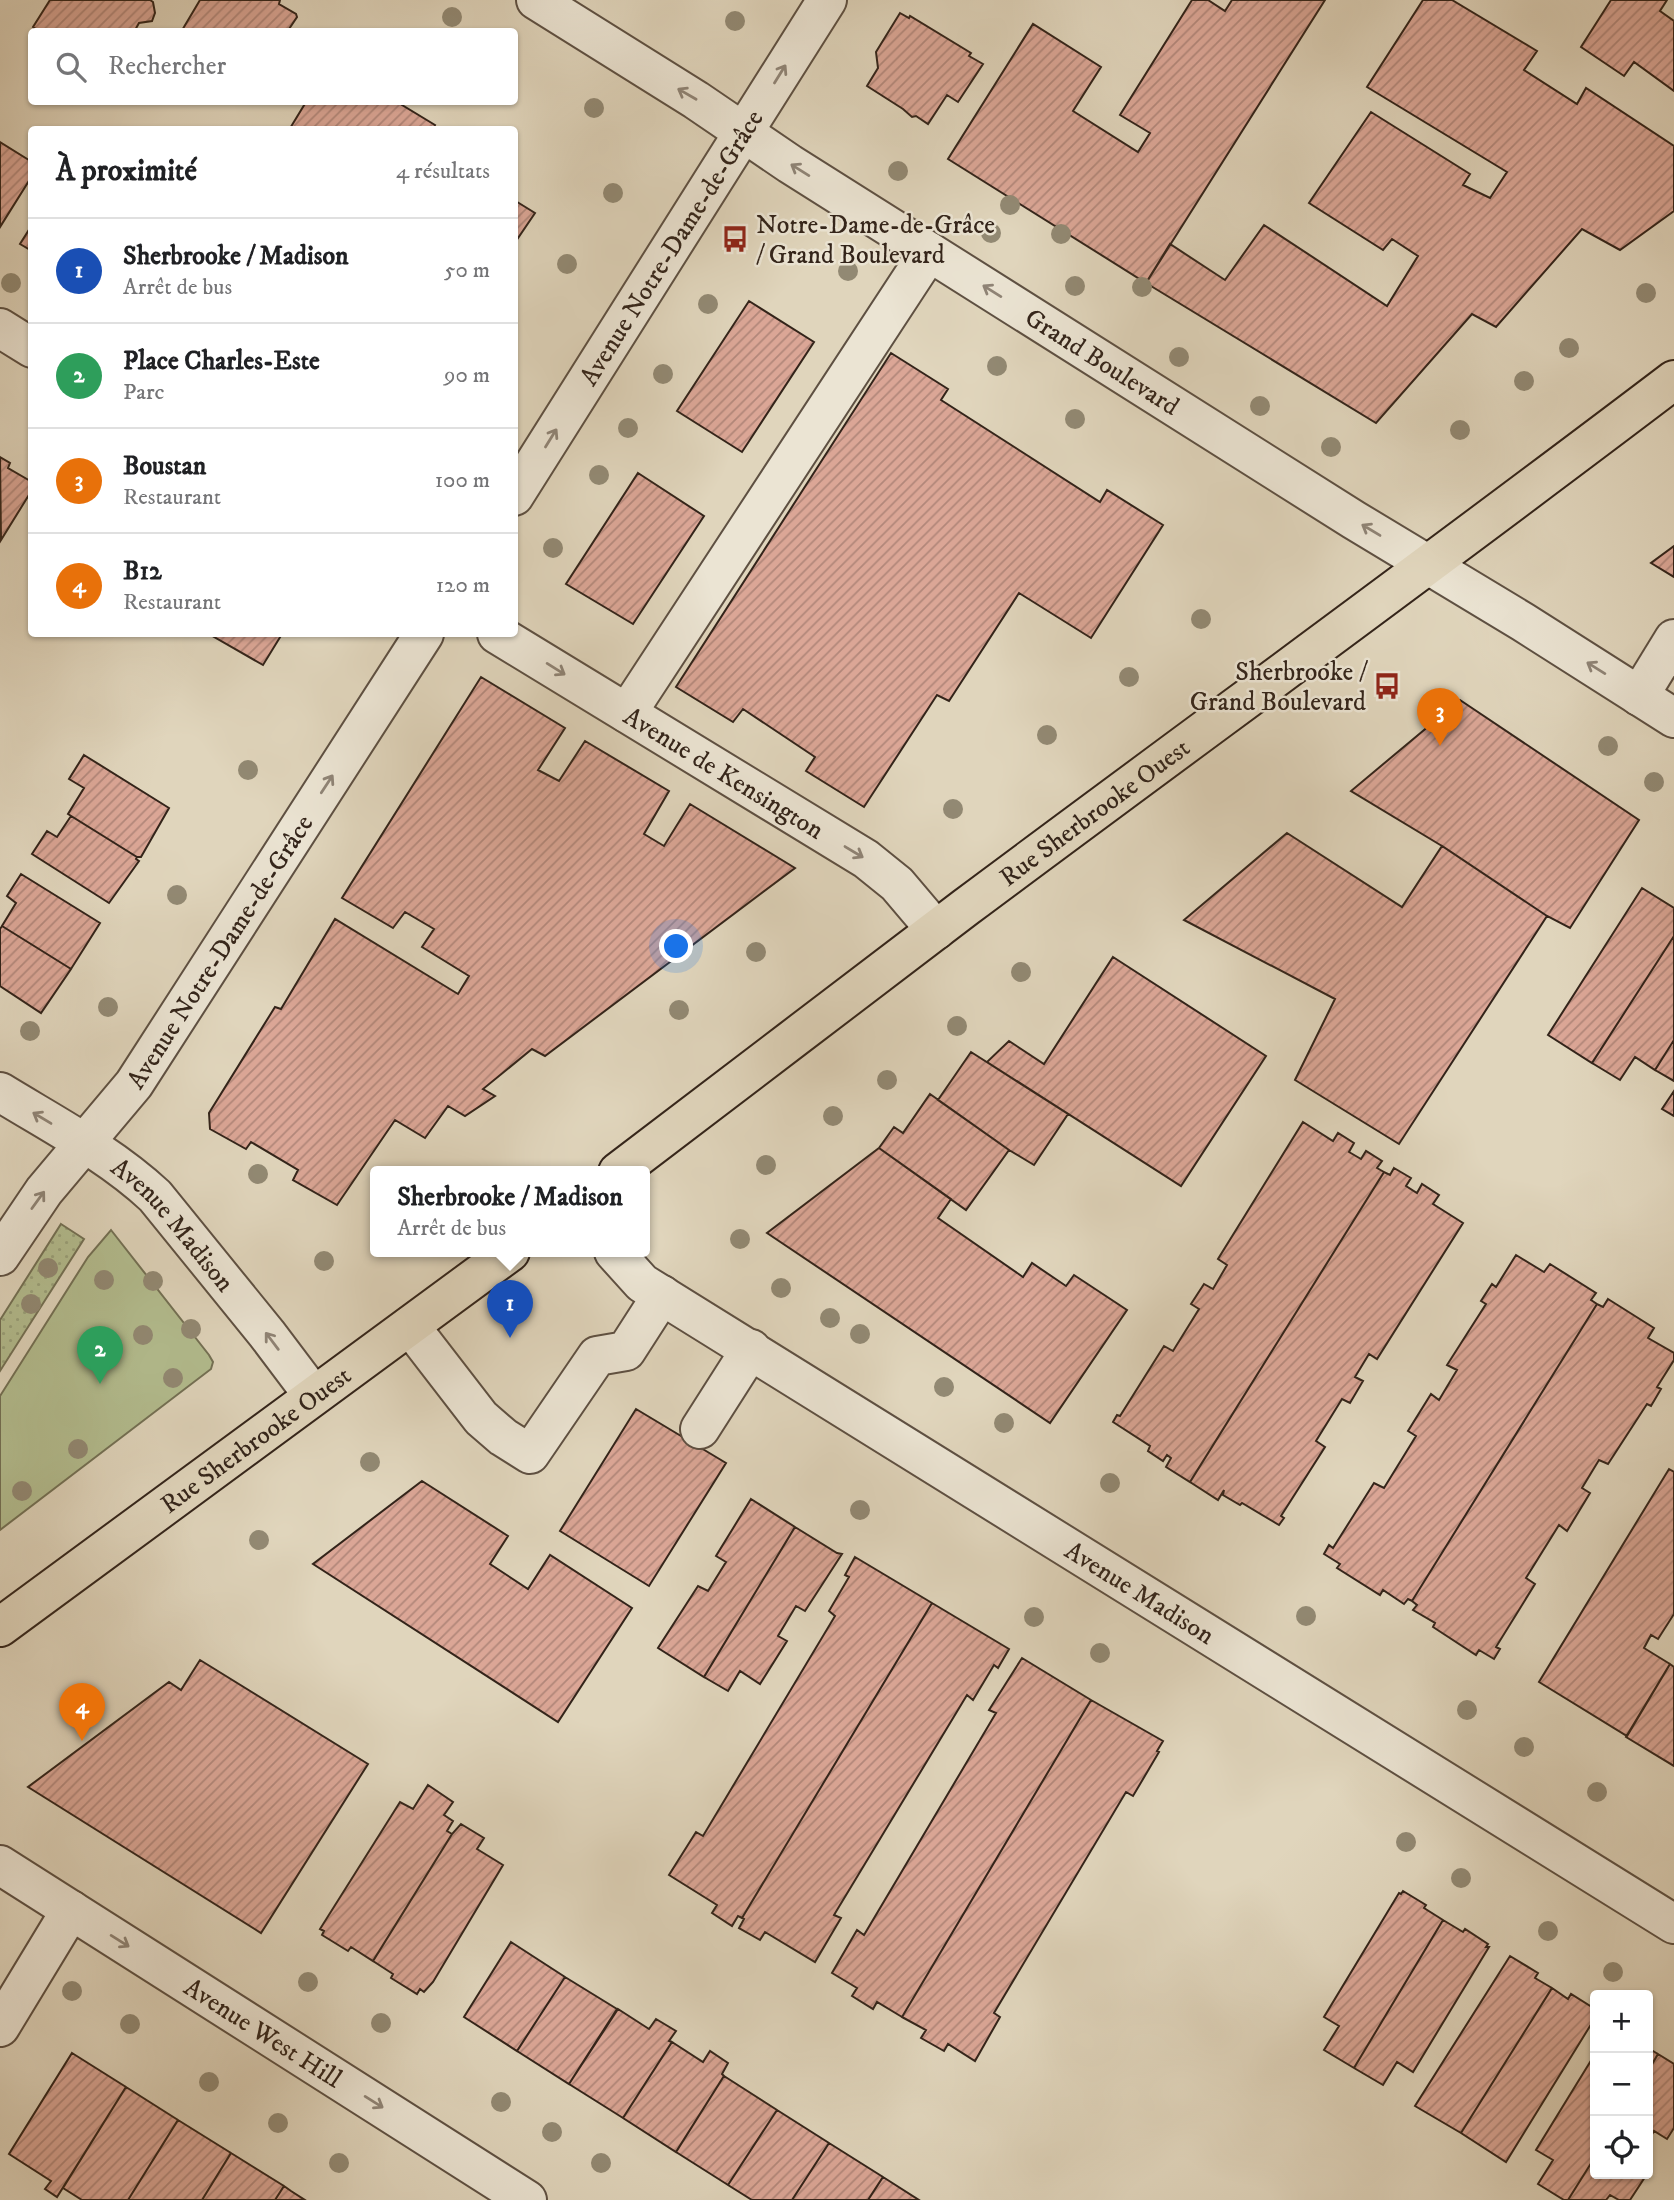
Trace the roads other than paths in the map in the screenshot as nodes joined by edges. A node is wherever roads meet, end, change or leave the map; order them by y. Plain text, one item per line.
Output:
1 (536, 0) edge
2 (827, 0) edge
3 (744, 131) junction
4 (929, 252) junction
5 (0, 328) edge
6 (28, 346) edge
7 (1674, 380) edge
8 (518, 490) edge
9 (1429, 565) junction
10 (422, 637) edge
11 (502, 637) edge
12 (1674, 639) edge
13 (1639, 696) junction
14 (627, 713) junction
15 (1674, 718) edge
16 (936, 930) junction
17 (0, 1092) edge
18 (83, 1144) junction
19 (626, 1166) edge
20 (0, 1256) edge
21 (503, 1257) edge
22 (619, 1257) edge
23 (662, 1295) junction
24 (410, 1326) junction
25 (751, 1349) junction
26 (313, 1395) junction
27 (700, 1429) dead end
28 (0, 1627) edge
29 (0, 1865) edge
30 (71, 1910) junction
31 (1674, 1924) edge
32 (0, 2027) edge
33 (527, 2200) edge

3 -> 1 street, Grand Boulevard
3 -> 2 street, Avenue Notre-Dame-de-Grâce
4 -> 3 street, Grand Boulevard
8 -> 3 street, Avenue Notre-Dame-de-Grâce
9 -> 4 street, Grand Boulevard
4 - 14 street
5 - 6 street
7 - 9 main road, Rue Sherbrooke Ouest
13 -> 9 street, Grand Boulevard
9 - 16 main road, Rue Sherbrooke Ouest
18 -> 10 street, Avenue Notre-Dame-de-Grâce
11 -> 14 street, Avenue de Kensington
12 - 13 street
13 - 15 street, Grand Boulevard
14 -> 16 street, Avenue de Kensington
16 - 19 main road, Rue Sherbrooke Ouest
18 -> 17 street, Avenue Madison
20 -> 18 street, Avenue Notre-Dame-de-Grâce
26 -> 18 street, Avenue Madison
21 - 24 main road, Rue Sherbrooke Ouest
22 - 23 street, Avenue Madison
23 - 24 street
23 - 25 street, Avenue Madison
24 - 26 main road, Rue Sherbrooke Ouest
25 - 27 street
25 - 31 street, Avenue Madison
26 - 28 main road, Rue Sherbrooke Ouest
29 - 30 street, Avenue West Hill
30 - 32 street
30 -> 33 street, Avenue West Hill

